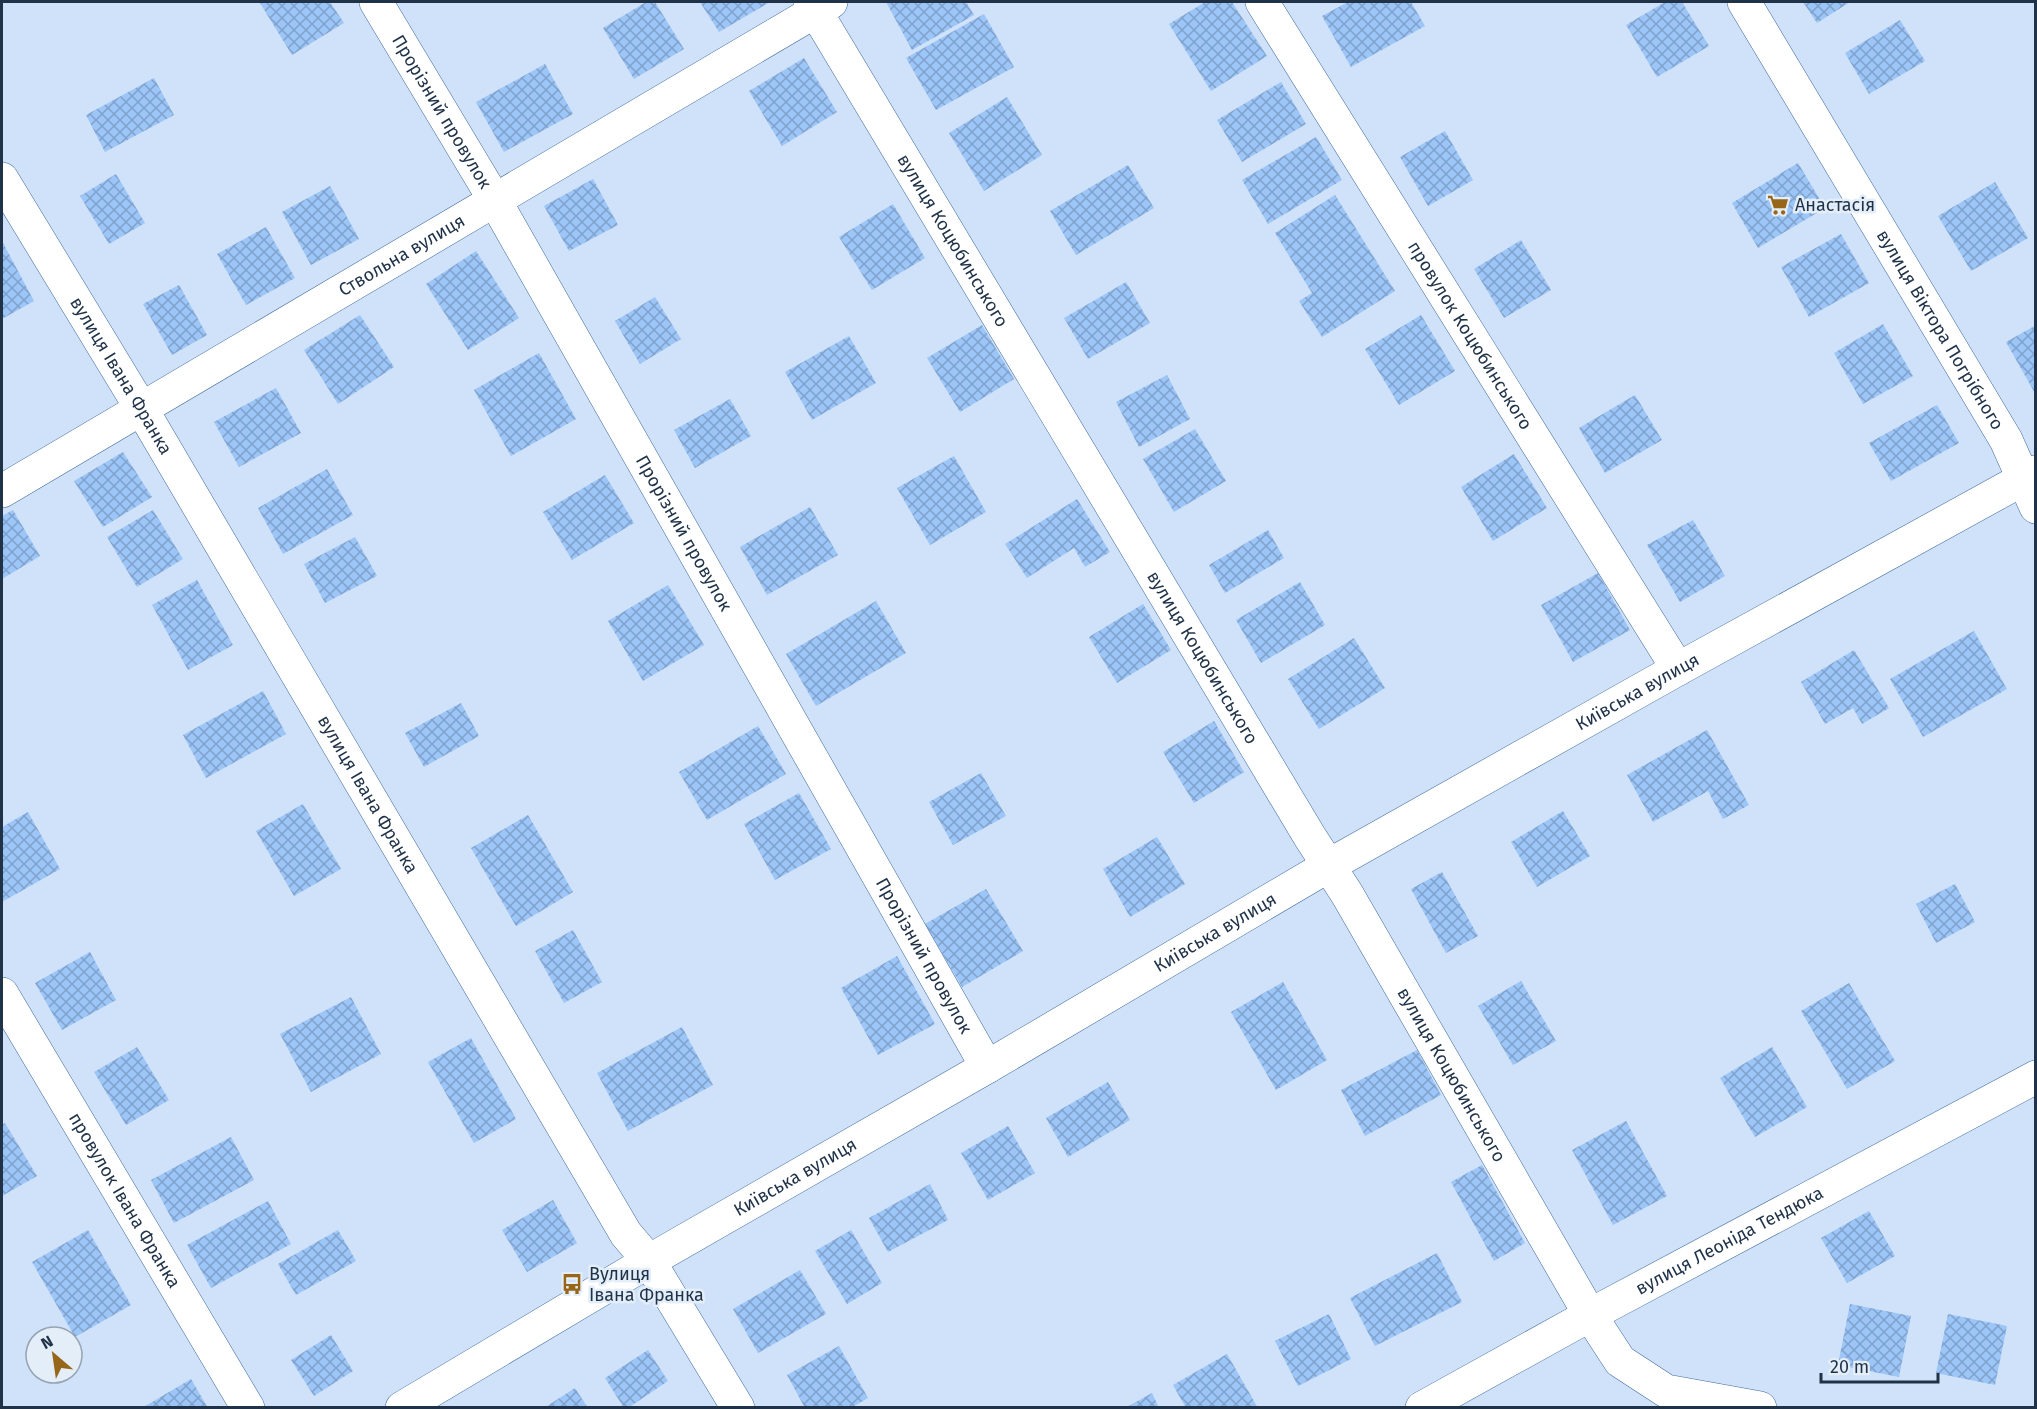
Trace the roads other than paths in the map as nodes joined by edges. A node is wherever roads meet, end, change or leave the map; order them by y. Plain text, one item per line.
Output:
1 (376, 2) edge
2 (1262, 2) edge
3 (1744, 2) edge
4 (819, 4) edge
5 (2, 178) edge
6 (494, 199) junction
7 (141, 408) junction
8 (2032, 486) edge
9 (2, 491) edge
10 (1678, 669) junction
11 (1328, 866) junction
12 (2, 994) edge
13 (987, 1067) junction
14 (2036, 1077) edge
15 (649, 1262) junction
16 (1590, 1315) junction
17 (248, 1407) edge
18 (402, 1407) edge
19 (738, 1407) edge
20 (1422, 1407) edge
21 (1760, 1407) edge

1 - 6 street, Прорізний провулок
2 - 10 street, провулок Коцюбинського
3 - 8 street, вулиця Віктора Погрібного
4 - 6 street, Ствольна вулиця
4 - 11 street, вулиця Коцюбинського
5 - 7 street, вулиця Івана Франка
6 - 7 street, Ствольна вулиця
6 - 13 street, Прорізний провулок
7 - 9 street, Ствольна вулиця
7 - 15 street, вулиця Івана Франка
8 - 10 street, Київська вулиця
10 - 11 street, Київська вулиця
11 - 13 street, Київська вулиця
11 - 16 street, вулиця Коцюбинського
12 - 17 street, провулок Івана Франка
13 - 15 street, Київська вулиця
14 - 16 street, вулиця Леоніда Тендюка
15 - 18 street, Київська вулиця
15 - 19 street, вулиця Івана Франка
16 - 20 street, вулиця Леоніда Тендюка
16 - 21 street, вулиця Коцюбинського

